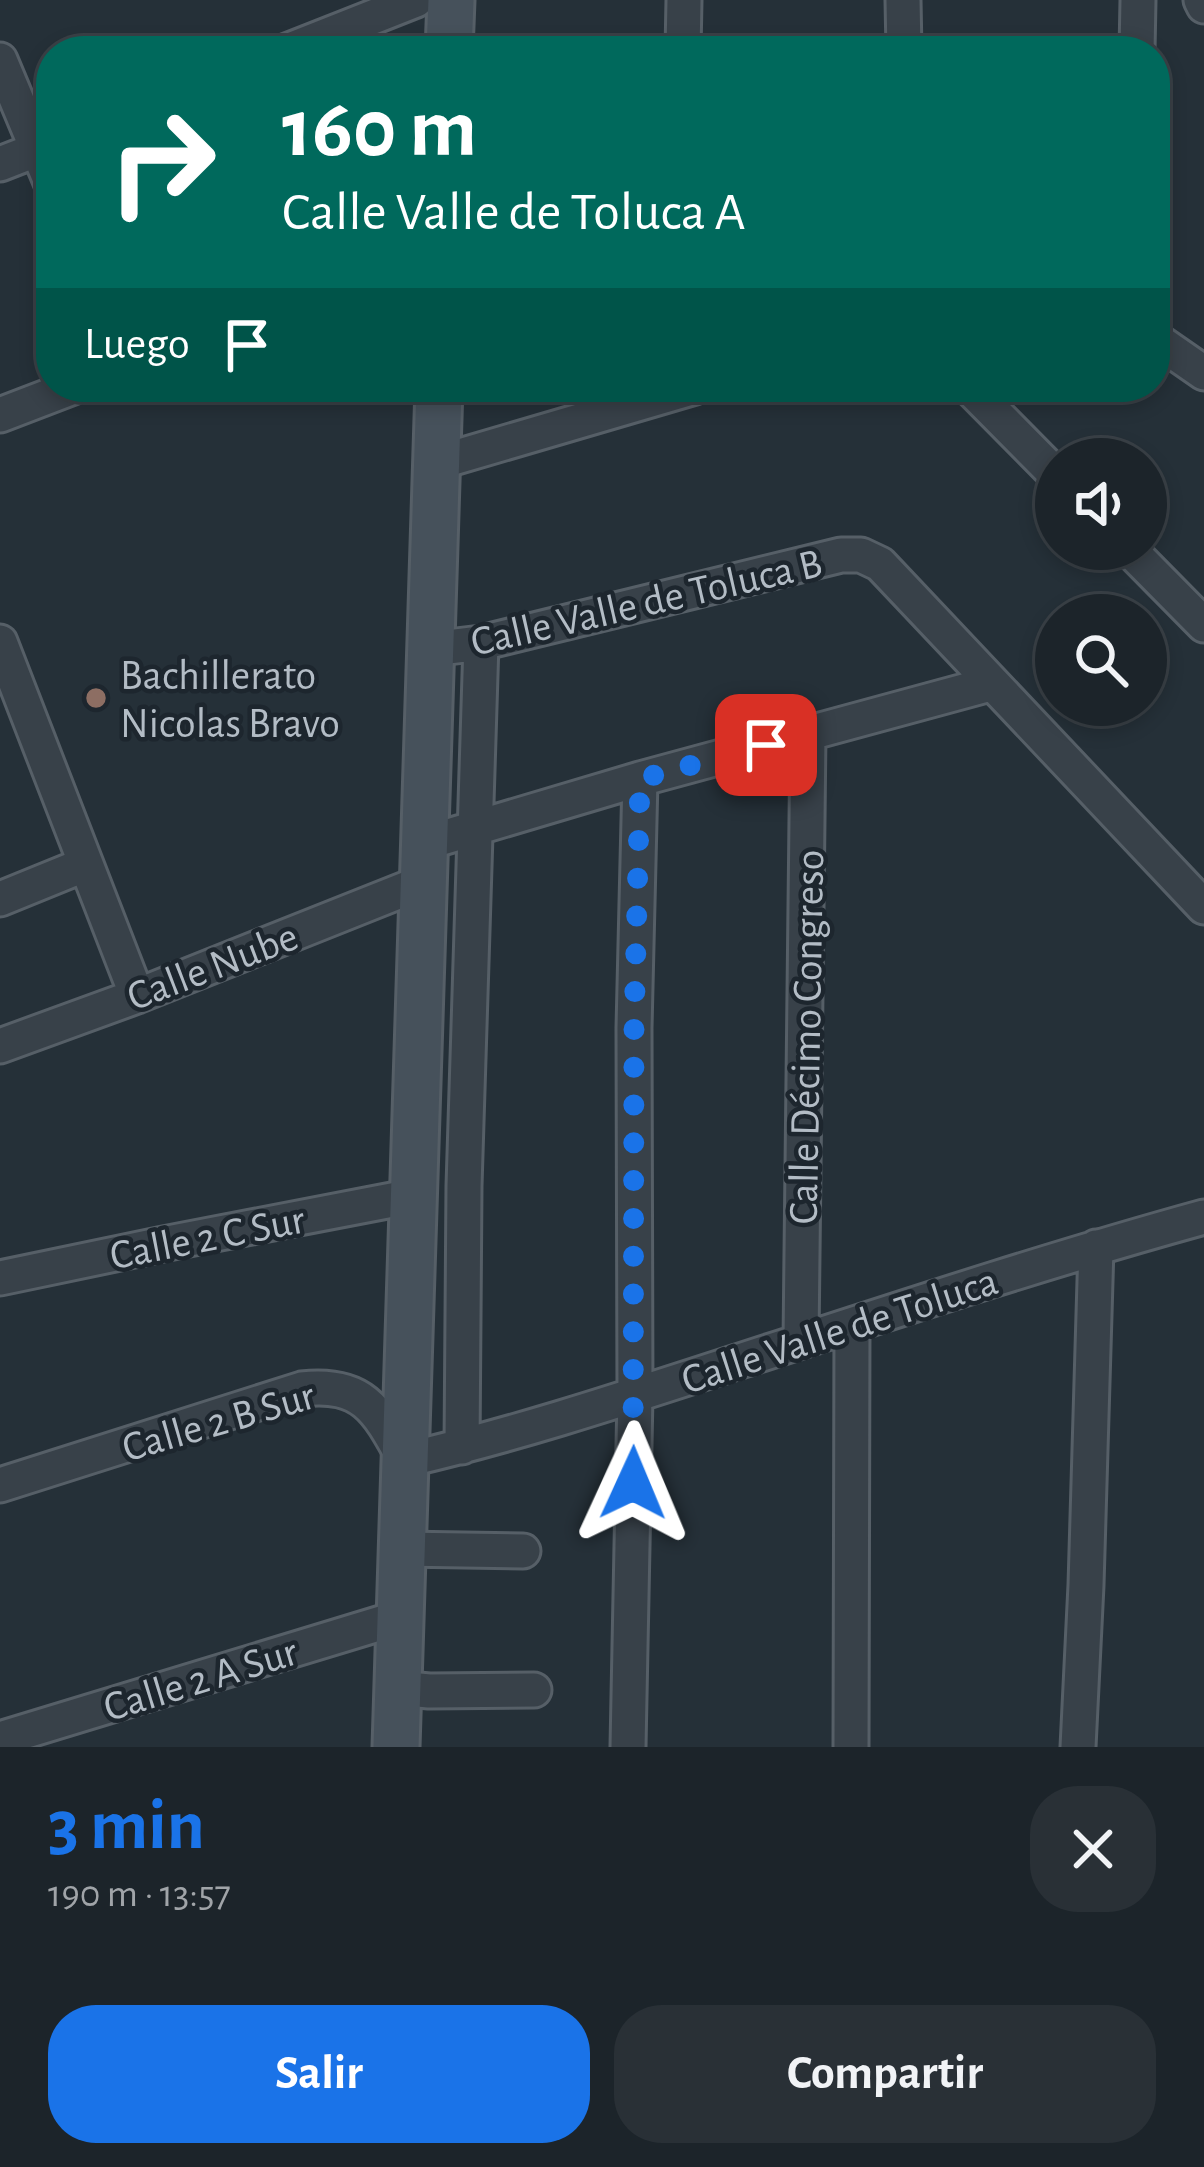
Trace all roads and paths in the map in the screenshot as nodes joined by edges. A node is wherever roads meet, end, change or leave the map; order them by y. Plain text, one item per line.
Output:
1 (416, 0) edge
2 (451, 0) edge
3 (684, 0) edge
4 (903, 0) edge
5 (1138, 0) edge
6 (325, 36) edge
7 (450, 36) edge
8 (683, 36) edge
9 (904, 36) edge
10 (1137, 36) edge
11 (0, 60) edge
12 (36, 129) edge
13 (36, 150) edge
14 (0, 164) edge
15 (1170, 349) edge
16 (1204, 373) edge
17 (36, 401) edge
18 (438, 402) edge
19 (638, 402) edge
20 (984, 402) edge
21 (0, 415) edge
22 (1035, 454) edge
23 (436, 463) junction
24 (1150, 570) edge
25 (1204, 625) edge
26 (481, 643) junction
27 (431, 649) junction
28 (2, 651) edge
29 (990, 684) junction
30 (808, 733) junction
31 (640, 779) junction
32 (476, 829) junction
33 (424, 863) junction
34 (86, 864) junction
35 (0, 899) edge
36 (1204, 908) edge
37 (136, 996) junction
38 (0, 1046) edge
39 (413, 1196) junction
40 (1204, 1217) edge
41 (1096, 1247) junction
42 (0, 1278) edge
43 (852, 1325) junction
44 (801, 1341) junction
45 (635, 1395) junction
46 (462, 1447) junction
47 (405, 1460) junction
48 (0, 1485) edge
49 (402, 1550) junction
50 (523, 1551) dead end
51 (400, 1617) junction
52 (398, 1688) junction
53 (535, 1690) dead end
54 (0, 1739) edge
55 (397, 1747) edge
56 (628, 1747) edge
57 (850, 1747) edge
58 (1078, 1747) edge

1 - 6 street
2 - 7 main road
3 - 8 street
4 - 9 street
5 - 10 street
11 - 12 street
13 - 14 street
15 - 16 street
17 - 21 street
18 - 23 main road
19 - 23 street
20 - 22 street
23 - 27 main road
24 - 25 street
26 - 27 street, Calle Valle de Toluca B
26 - 29 street, Calle Valle de Toluca B
26 - 32 street
27 - 33 main road
28 - 34 street
29 - 30 street, Calle Nube
29 - 36 street
30 - 31 street, Calle Nube
30 - 44 street, Calle Décimo Congreso
31 - 32 street, Calle Nube
31 - 45 street
32 - 33 street, Calle Nube
32 - 46 street
33 - 37 street, Calle Nube
33 - 39 main road
34 - 35 street
34 - 37 street
37 - 38 street, Calle Nube
39 - 42 street, Calle 2 C Sur
39 - 47 main road
40 - 41 street, Calle Valle de Toluca
41 - 43 street, Calle Valle de Toluca
41 - 58 street
43 - 44 street, Calle Valle de Toluca
43 - 57 street
44 - 45 street, Calle Valle de Toluca
45 - 46 street, Calle Valle de Toluca
45 - 56 street
46 - 47 street, Calle Valle de Toluca
47 - 48 street, Calle 2 B Sur
47 - 49 main road
49 - 50 street
49 - 51 main road
51 - 52 main road
51 - 54 street, Calle 2 A Sur
52 - 53 street
52 - 55 main road

